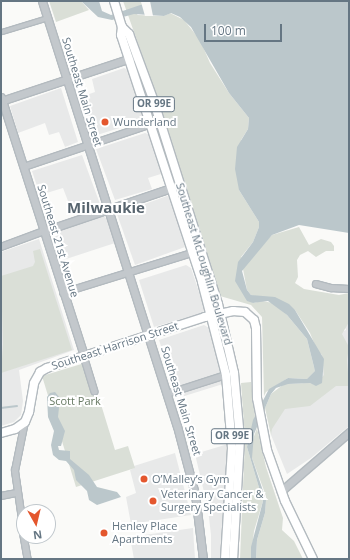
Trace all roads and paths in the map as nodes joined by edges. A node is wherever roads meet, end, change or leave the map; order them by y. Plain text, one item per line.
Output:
1 (42, 1) edge
2 (114, 1) edge
3 (48, 18) junction
4 (122, 27) junction
5 (2, 32) dead end
6 (137, 55) junction
7 (129, 59) junction
8 (67, 79) junction
9 (1, 99) edge
10 (152, 124) junction
11 (87, 146) junction
12 (24, 167) junction
13 (180, 185) junction
14 (172, 188) junction
15 (107, 208) junction
16 (44, 231) junction
17 (1, 247) edge
18 (192, 253) junction
19 (129, 273) junction
20 (316, 284) dead end
21 (349, 289) edge
22 (63, 293) junction
23 (220, 313) junction
24 (211, 316) junction
25 (149, 335) junction
26 (84, 356) junction
27 (226, 375) junction
28 (95, 391) dead end
29 (167, 394) junction
30 (25, 422) junction
31 (1, 432) edge
32 (349, 432) edge
33 (281, 491) junction
34 (17, 493) junction
35 (1, 496) edge
36 (19, 504) edge
37 (26, 544) edge
38 (28, 559) edge
39 (203, 559) edge
40 (225, 559) edge
41 (233, 559) edge
42 (313, 559) edge

1 - 3 street, Southeast Main Street
2 - 4 main road, Southeast McLoughlin Boulevard / OR 99E
3 - 5 street
3 - 8 street, Southeast Main Street
4 - 6 main road, Southeast McLoughlin Boulevard / OR 99E
4 - 7 main road, Southeast McLoughlin Boulevard / OR 99E
6 - 7 street
6 - 13 main road, Southeast McLoughlin Boulevard / OR 99E
7 - 8 street
7 - 10 main road, Southeast McLoughlin Boulevard / OR 99E
8 - 9 street
8 - 11 street, Southeast Main Street
9 - 12 street, Southeast 21st Avenue
10 - 11 street
10 - 14 main road, Southeast McLoughlin Boulevard / OR 99E
11 - 12 street
11 - 15 street, Southeast Main Street
12 - 16 street, Southeast 21st Avenue
13 - 14 street
13 - 23 main road, Southeast McLoughlin Boulevard / OR 99E
14 - 15 street
14 - 18 main road, Southeast McLoughlin Boulevard / OR 99E
15 - 16 street
15 - 19 street, Southeast Main Street
16 - 17 street
16 - 22 street, Southeast 21st Avenue
18 - 19 street
18 - 24 main road, Southeast McLoughlin Boulevard / OR 99E
19 - 22 street
19 - 25 street, Southeast Main Street
20 - 21 street
22 - 26 street, Southeast 21st Avenue
23 - 24 main road, Southeast Harrison Street
23 - 33 main road, Southeast Harrison Street
23 - 41 main road, Southeast McLoughlin Boulevard / OR 99E
24 - 25 main road, Southeast Harrison Street
24 - 27 main road, Southeast McLoughlin Boulevard / OR 99E
25 - 26 main road, Southeast Harrison Street
25 - 29 street, Southeast Main Street
26 - 28 street, Southeast 21st Avenue
26 - 30 main road, Southeast Harrison Street
27 - 29 street
27 - 40 main road, Southeast McLoughlin Boulevard / OR 99E
29 - 39 street, Southeast Main Street
30 - 31 main road
30 - 34 street
32 - 33 street
33 - 42 main road
34 - 35 street
34 - 36 street
37 - 38 street

